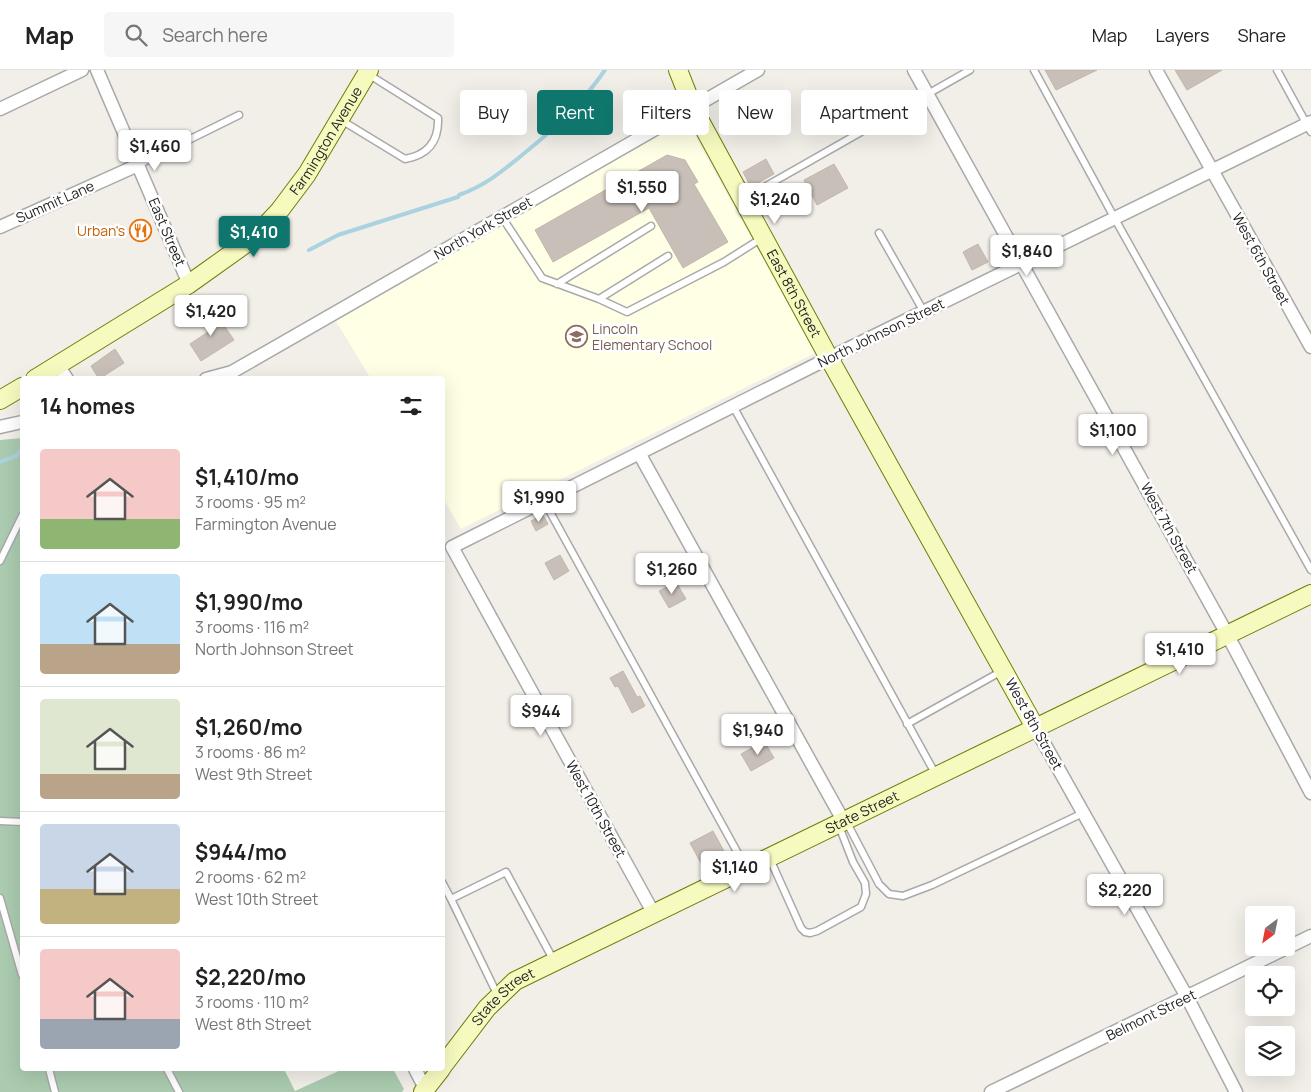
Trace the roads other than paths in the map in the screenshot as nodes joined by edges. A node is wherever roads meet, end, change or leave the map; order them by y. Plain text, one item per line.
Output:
1 (82, 70) edge
2 (97, 70) edge
3 (678, 70) edge
4 (758, 70) edge
5 (914, 70) edge
6 (970, 70) edge
7 (1034, 70) edge
8 (1156, 70) edge
9 (1277, 70) edge
10 (368, 72) edge
11 (686, 90) edge
12 (925, 90) edge
13 (927, 94) joint
14 (709, 99) edge
15 (0, 109) edge
16 (239, 115) dead end
17 (340, 119) junction
18 (1310, 126) edge
19 (646, 135) edge
20 (708, 135) edge
21 (855, 135) edge
22 (138, 165) junction
23 (1212, 171) junction
24 (743, 199) junction
25 (502, 217) junction
26 (1115, 219) junction
27 (651, 226) dead end
28 (0, 227) edge
29 (879, 233) dead end
30 (764, 237) junction
31 (668, 256) dead end
32 (1022, 264) junction
33 (189, 284) junction
34 (558, 284) junction
35 (599, 299) junction
36 (924, 312) junction
37 (1311, 347) edge
38 (829, 358) junction
39 (63, 372) edge
40 (238, 374) edge
41 (47, 376) edge
42 (225, 376) edge
43 (20, 387) edge
44 (0, 400) edge
45 (733, 406) junction
46 (20, 422) edge
47 (0, 427) edge
48 (639, 453) junction
49 (544, 500) junction
50 (20, 520) edge
51 (452, 547) joint
52 (0, 561) edge
53 (1311, 570) edge
54 (1311, 594) edge
55 (1228, 634) junction
56 (1003, 670) junction
57 (908, 724) junction
58 (1036, 729) junction
59 (936, 777) junction
60 (1311, 793) edge
61 (1083, 812) junction
62 (0, 821) edge
63 (20, 822) edge
64 (843, 822) junction
65 (770, 858) junction
66 (747, 869) junction
67 (445, 888) edge
68 (0, 898) edge
69 (451, 899) junction
70 (654, 914) junction
71 (1311, 936) edge
72 (555, 962) junction
73 (20, 968) edge
74 (498, 997) junction
75 (1187, 997) junction
76 (445, 1064) edge
77 (50, 1071) edge
78 (169, 1071) edge
79 (416, 1071) edge
80 (440, 1071) edge
81 (425, 1091) edge
82 (55, 1092) edge
83 (179, 1092) edge
84 (991, 1092) edge
85 (1236, 1092) edge

1 - 15 street
2 - 22 street, East Street
3 - 11 street, East 8th Street
4 - 14 street, North York Street
5 - 12 street, West 7th Street
6 - 13 lane
7 - 26 lane
8 - 23 street, West 6th Street
9 - 18 lane
10 - 17 street, Farmington Avenue
10 - 17 lane
13 - 32 street, West 7th Street
16 - 22 lane
17 - 33 street, Farmington Avenue
18 - 23 street, North Johnson Street
19 - 25 street, North York Street
20 - 24 street, East 8th Street
21 - 24 lane
22 - 28 street, Summit Lane
22 - 33 street, East Street
23 - 26 street, North Johnson Street
23 - 37 street, West 6th Street
24 - 30 street, East 8th Street
25 - 34 lane
25 - 40 street, North York Street
26 - 32 street, North Johnson Street
26 - 53 lane
27 - 34 lane
29 - 36 lane
30 - 35 lane
30 - 38 street, East 8th Street
31 - 35 lane
32 - 36 street, North Johnson Street
32 - 55 street, West 7th Street
33 - 39 street, Farmington Avenue
34 - 35 lane
36 - 38 street, North Johnson Street
38 - 45 street, North Johnson Street
38 - 56 street, West 8th Street
39 - 41 street, Farmington Avenue
40 - 42 street, North York Street
43 - 44 street
45 - 48 street, North Johnson Street
45 - 57 lane
46 - 47 street
48 - 49 street, North Johnson Street
48 - 64 street
49 - 51 street, North Johnson Street
49 - 66 lane
50 - 52 lane
51 - 70 street, West 10th Street
54 - 55 street, State Street
55 - 58 street, State Street
55 - 60 street, West 7th Street
56 - 57 lane
56 - 58 street, West 8th Street
57 - 59 lane
58 - 59 street, State Street
58 - 61 street, West 8th Street
59 - 64 street, State Street
61 - 64 lane
61 - 75 street, West 8th Street
62 - 63 lane
64 - 65 street, State Street
64 - 65 lane
65 - 66 street, State Street
66 - 70 street, State Street
67 - 69 lane
68 - 73 lane
69 - 72 lane
69 - 74 lane
70 - 72 street, State Street
71 - 75 street, Belmont Street
72 - 74 street, State Street
74 - 76 street, State Street
75 - 84 street, Belmont Street
75 - 85 street, West 8th Street
77 - 82 lane
78 - 83 lane
79 - 81 street
80 - 81 street, State Street

